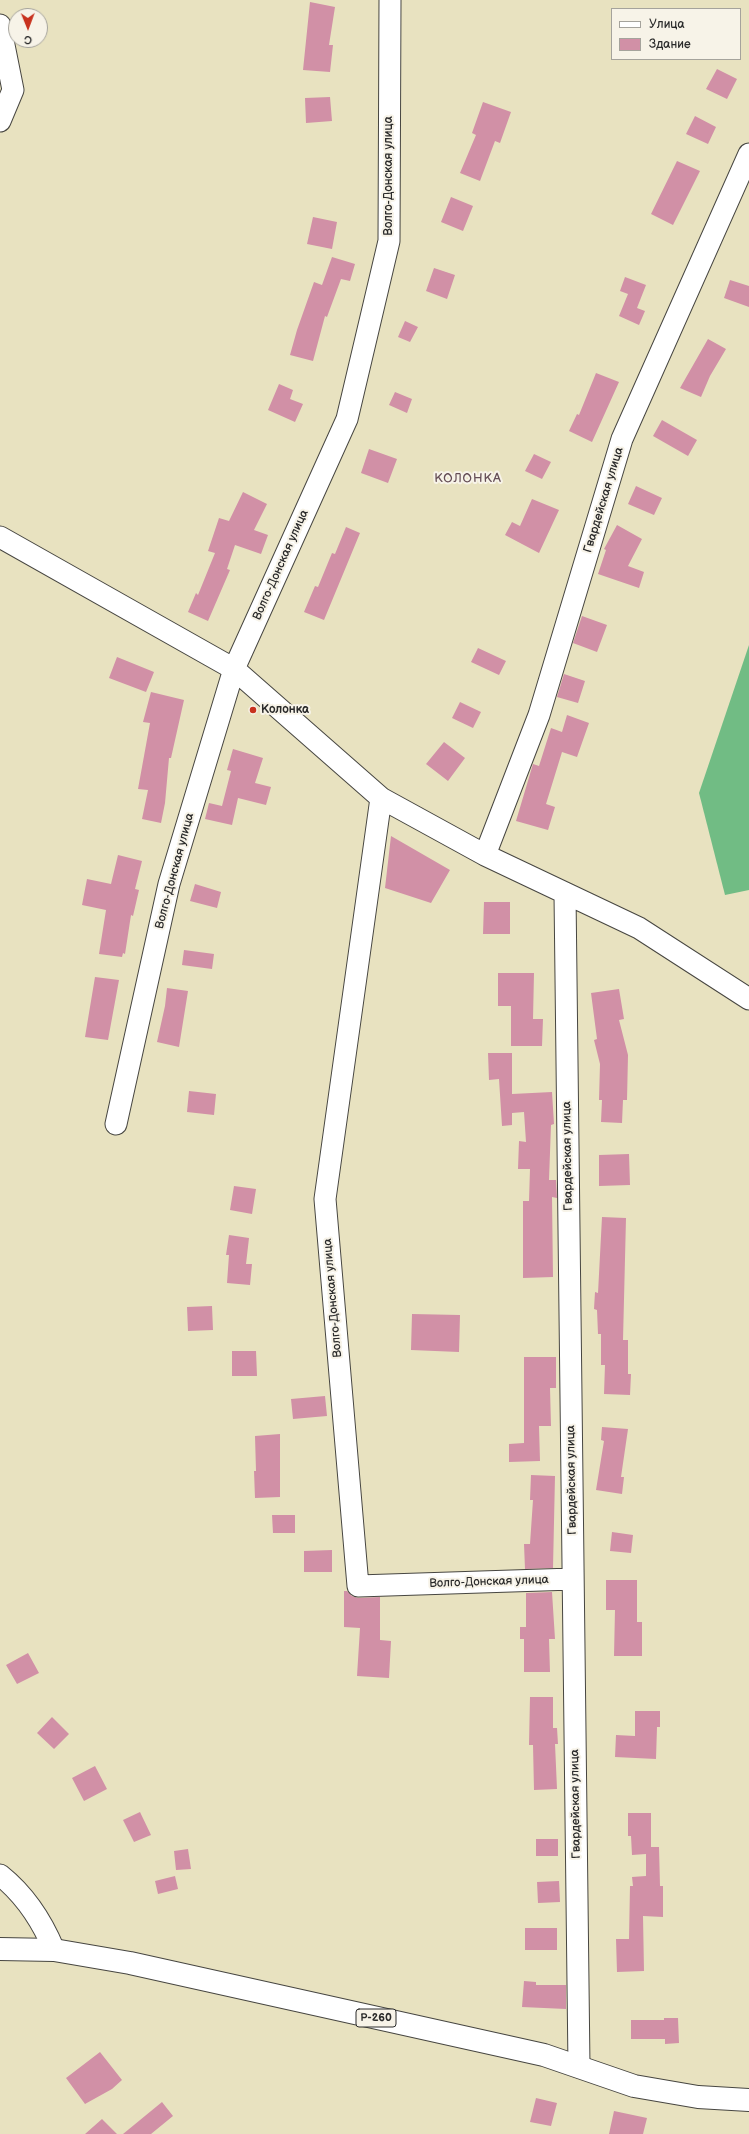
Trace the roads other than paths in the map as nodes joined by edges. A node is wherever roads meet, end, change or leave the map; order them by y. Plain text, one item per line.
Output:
1 (390, 0) edge
2 (0, 26) edge
3 (0, 121) edge
4 (749, 154) edge
5 (0, 537) edge
6 (234, 669) junction
7 (381, 798) junction
8 (485, 855) junction
9 (565, 894) junction
10 (749, 999) edge
11 (116, 1124) dead end
12 (573, 1579) junction
13 (0, 1875) edge
14 (0, 1949) edge
15 (54, 1950) junction
16 (579, 2067) junction
17 (749, 2100) edge

1 - 6 street, Волго-Донская улица
2 - 3 street
4 - 8 street, Гвардейская улица
5 - 6 street
6 - 7 street
6 - 11 street, Волго-Донская улица
7 - 8 street
7 - 12 street, Волго-Донская улица
8 - 9 street
9 - 10 street
9 - 12 street, Гвардейская улица
12 - 16 street, Гвардейская улица
13 - 15 street
14 - 15 highway, Р-260
15 - 16 highway, Р-260
16 - 17 highway, Р-260

